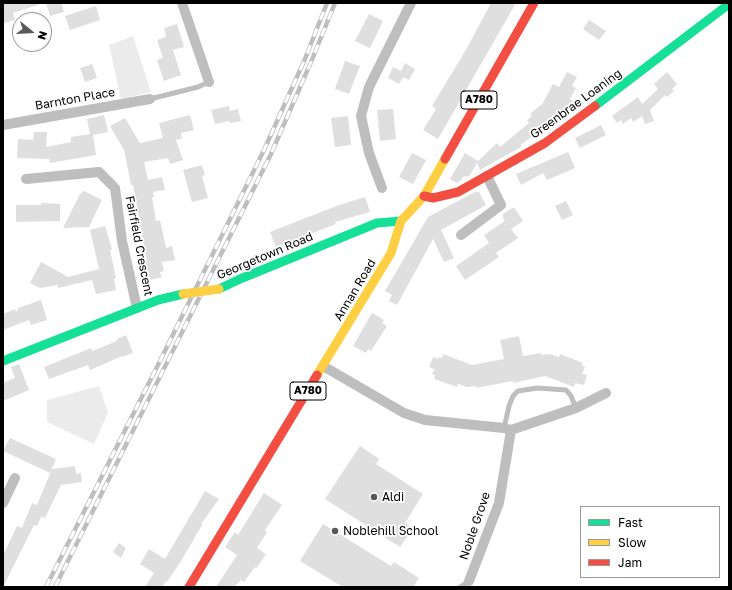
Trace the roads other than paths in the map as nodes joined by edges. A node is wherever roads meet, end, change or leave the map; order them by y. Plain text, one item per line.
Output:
1 (182, 3) edge
2 (411, 3) edge
3 (534, 3) edge
4 (729, 4) edge
5 (208, 82) joint
6 (150, 99) joint
7 (3, 125) edge
8 (487, 176) junction
9 (26, 179) dead end
10 (382, 188) dead end
11 (424, 196) junction
12 (401, 221) junction
13 (461, 234) dead end
14 (137, 308) junction
15 (3, 361) edge
16 (323, 366) junction
17 (606, 394) dead end
18 (576, 408) junction
19 (507, 429) junction
20 (15, 478) dead end
21 (3, 504) edge
22 (469, 581) joint
23 (189, 587) edge
24 (460, 587) edge

1 - 5 street
2 - 10 street
3 - 11 street, Annan Road / A780
4 - 8 street, Greenbrae Loaning
5 - 6 lane
6 - 7 street, Barnton Place
8 - 11 street, Greenbrae Loaning
8 - 13 street
9 - 14 street, Fairfield Crescent
11 - 12 street, Annan Road / A780
12 - 14 street, Georgetown Road, bridge
12 - 16 street, Annan Road / A780
14 - 15 street, Georgetown Road
16 - 19 street
16 - 23 street, Annan Road / A780
17 - 18 street
18 - 19 street
18 - 19 lane
19 - 22 street, Noble Grove
20 - 21 street
22 - 24 lane

